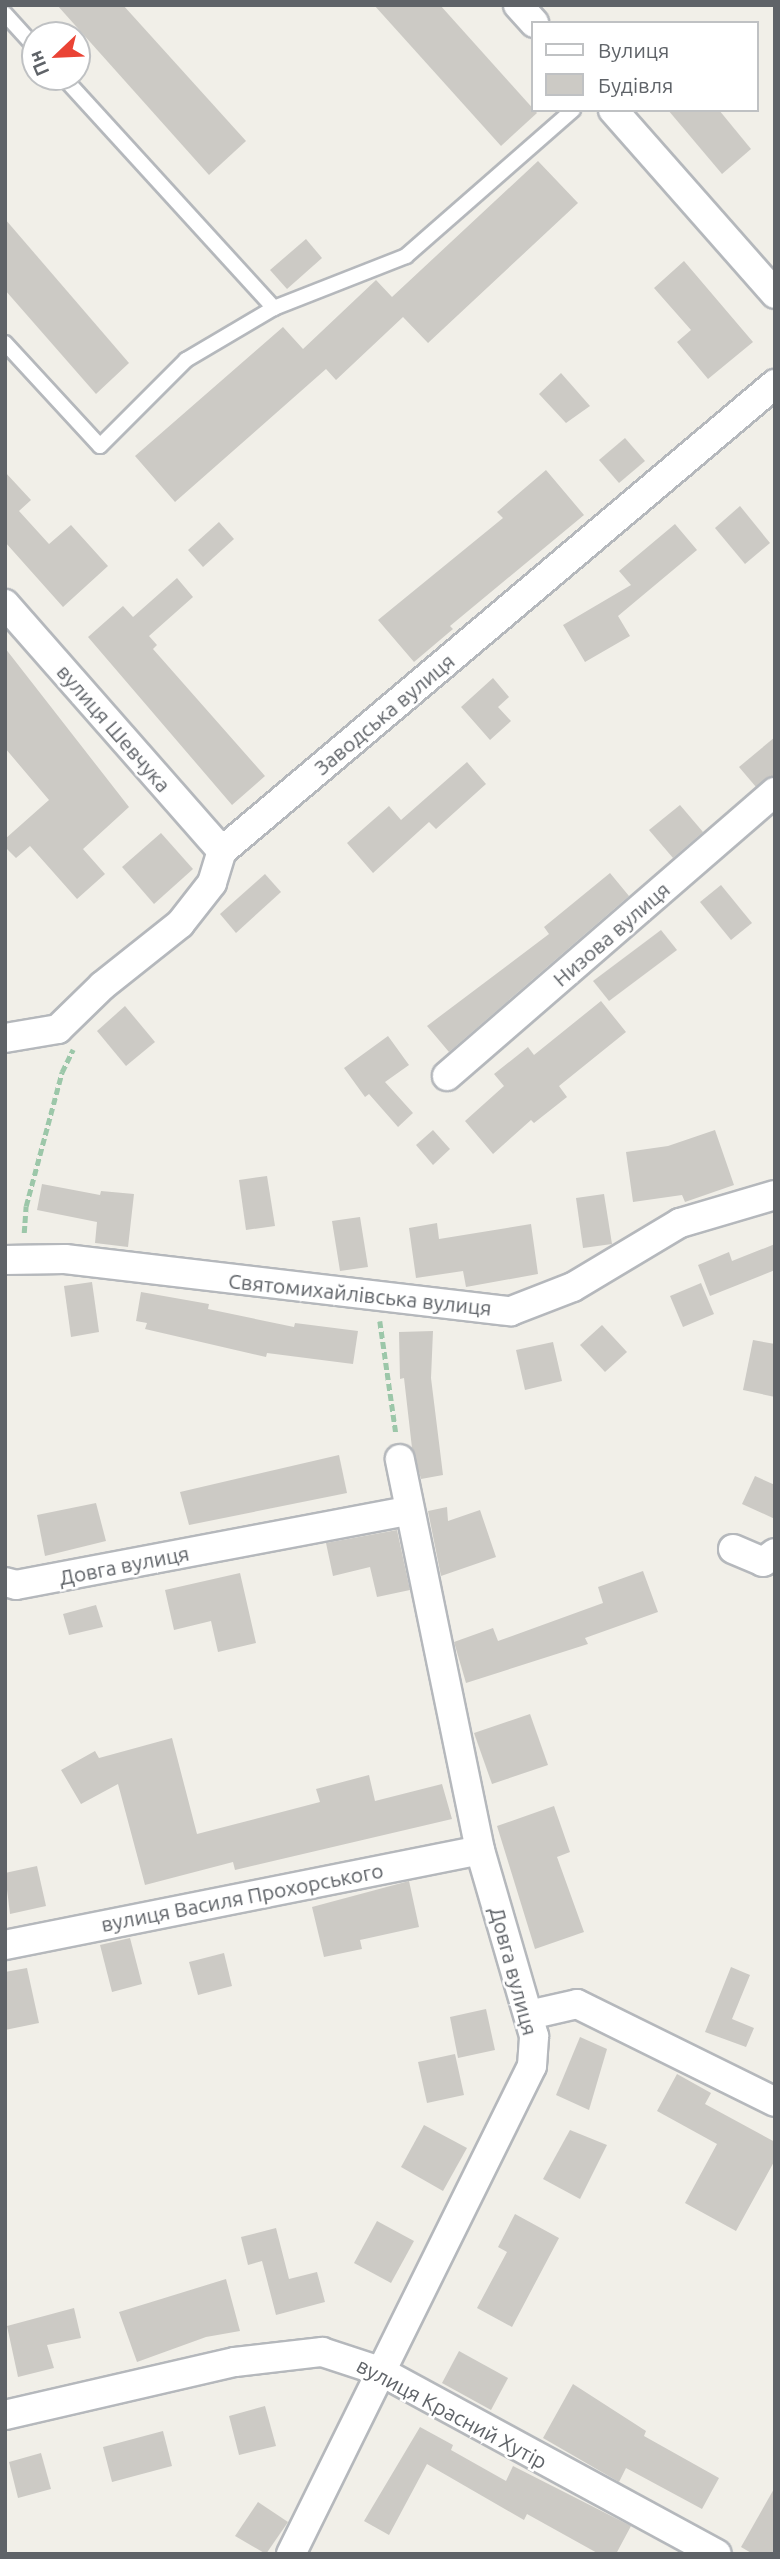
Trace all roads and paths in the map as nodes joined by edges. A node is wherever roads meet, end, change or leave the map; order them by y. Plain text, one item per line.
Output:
1 (518, 5) edge
2 (5, 14) edge
3 (532, 21) edge
4 (21, 32) edge
5 (76, 91) edge
6 (571, 112) edge
7 (614, 112) edge
8 (775, 294) edge
9 (274, 308) junction
10 (5, 343) edge
11 (775, 384) edge
12 (5, 604) edge
13 (775, 792) edge
14 (222, 851) junction
15 (5, 1038) edge
16 (62, 1072) dead end
17 (447, 1076) dead end
18 (775, 1195) edge
19 (26, 1206) dead end
20 (5, 1261) edge
21 (379, 1314) dead end
22 (400, 1459) joint
23 (407, 1511) junction
24 (733, 1549) dead end
25 (775, 1553) edge
26 (5, 1582) edge
27 (480, 1850) junction
28 (5, 1945) edge
29 (529, 2015) junction
30 (775, 2102) edge
31 (380, 2371) junction
32 (5, 2415) edge
33 (291, 2554) edge
34 (717, 2554) edge

1 - 3 street
2 - 4 lane
5 - 9 lane
6 - 9 lane
7 - 8 street
9 - 10 lane
11 - 14 street, Заводська вулиця
12 - 14 street, вулиця Шевчука
13 - 17 street, Низова вулиця
14 - 15 street
16 - 19 path
18 - 20 street, Святомихайлівська вулиця
21 - 22 path
22 - 23 street, Довга вулиця
23 - 26 street, Довга вулиця
23 - 27 street, Довга вулиця
24 - 25 street
27 - 28 street, вулиця Василя Прохорського
27 - 29 street, Довга вулиця
29 - 30 street
29 - 31 street, Довга вулиця
31 - 32 street, вулиця Красний Хутір
31 - 33 street, Довга вулиця
31 - 34 street, вулиця Красний Хутір

